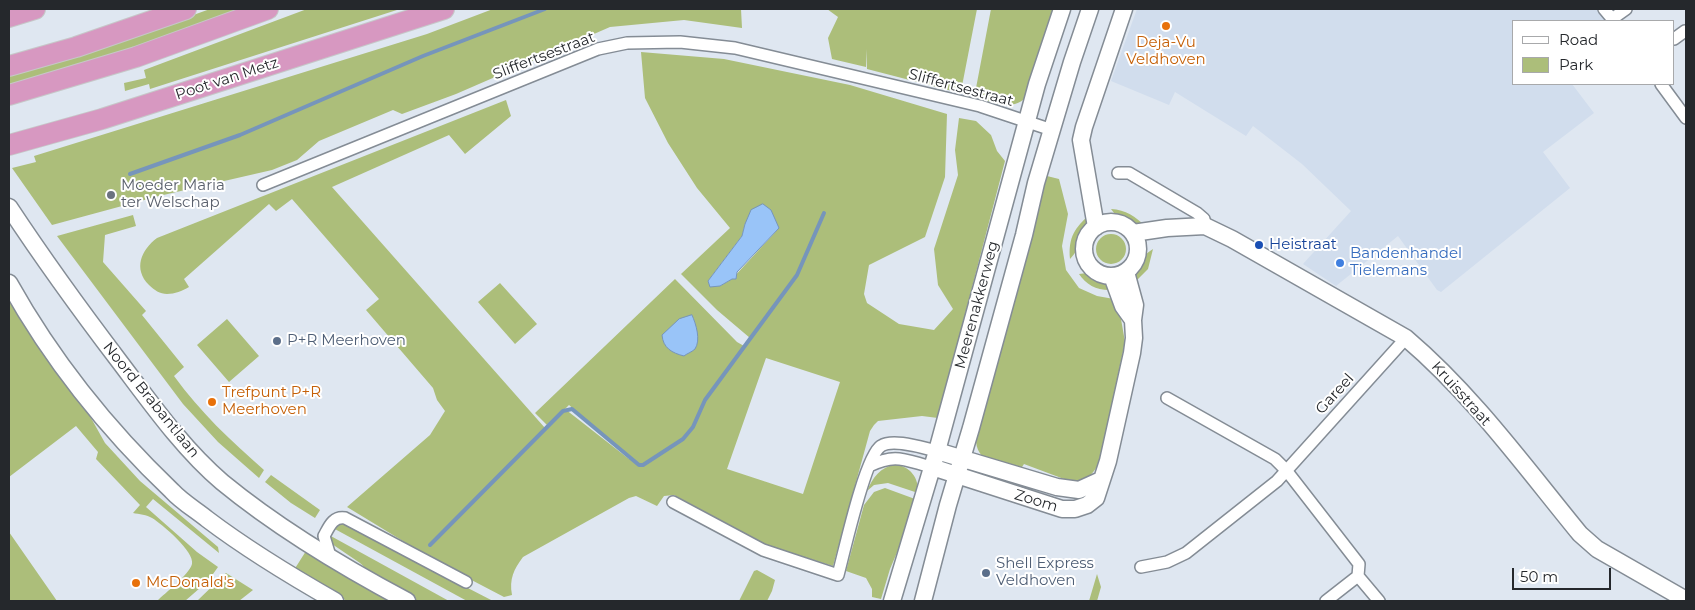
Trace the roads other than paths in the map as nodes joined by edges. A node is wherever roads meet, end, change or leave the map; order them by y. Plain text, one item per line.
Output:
1 (35, 9) edge
2 (186, 9) edge
3 (268, 9) edge
4 (444, 9) edge
5 (1062, 9) edge
6 (1090, 9) edge
7 (1124, 9) edge
8 (1604, 9) edge
9 (1626, 9) edge
10 (9, 17) edge
11 (1613, 20) edge
12 (1685, 31) dead end
13 (1675, 38) edge
14 (9, 66) edge
15 (1662, 85) edge
16 (9, 95) edge
17 (1686, 118) edge
18 (1027, 122) junction
19 (1052, 130) junction
20 (9, 145) edge
21 (1118, 173) dead end
22 (263, 185) dead end
23 (9, 207) edge
24 (1102, 225) junction
25 (1197, 227) junction
26 (1133, 233) junction
27 (1138, 250) junction
28 (1119, 274) junction
29 (9, 283) edge
30 (1406, 338) junction
31 (1167, 398) dead end
32 (937, 451) junction
33 (962, 458) junction
34 (869, 466) junction
35 (932, 467) junction
36 (1286, 470) junction
37 (957, 476) junction
38 (1100, 480) junction
39 (673, 502) dead end
40 (330, 556) junction
41 (1142, 567) dead end
42 (1358, 576) junction
43 (466, 582) dead end
44 (1686, 600) edge
45 (335, 601) edge
46 (406, 601) edge
47 (892, 601) edge
48 (923, 601) edge
49 (1326, 601) edge
50 (1379, 601) edge

1 - 10 highway
2 - 14 highway
3 - 16 highway
4 - 20 highway, Poot van Metz
5 - 18 main road, Meerenakkerweg
6 - 19 main road, Meerenakkerweg
7 - 24 main road
8 - 11 street
9 - 11 street
12 - 13 street
15 - 17 street
18 - 19 street, Sliffertsestraat
18 - 22 street, Sliffertsestraat
18 - 32 main road, Meerenakkerweg
19 - 33 main road, Meerenakkerweg
21 - 25 street, Kruisstraat
23 - 40 main road, Noord Brabantlaan
24 - 26 main road
24 - 28 main road
25 - 26 main road, Kruisstraat
25 - 27 main road
25 - 30 main road, Kruisstraat
26 - 27 main road
27 - 28 main road
28 - 38 main road, Zoom
29 - 45 main road
30 - 36 street, Gareel
30 - 44 main road, Kruisstraat
31 - 36 street
32 - 33 main road, Zoom
32 - 34 street
32 - 35 main road, Meerenakkerweg
33 - 37 main road, Meerenakkerweg
33 - 38 main road, Zoom
34 - 35 street
34 - 39 street
35 - 37 main road
35 - 47 main road, Meerenakkerweg
36 - 41 street, Gareel
36 - 42 street
37 - 38 main road, Zoom
37 - 48 main road, Meerenakkerweg
40 - 43 street
40 - 46 main road, Noord Brabantlaan
42 - 49 street
42 - 50 street

